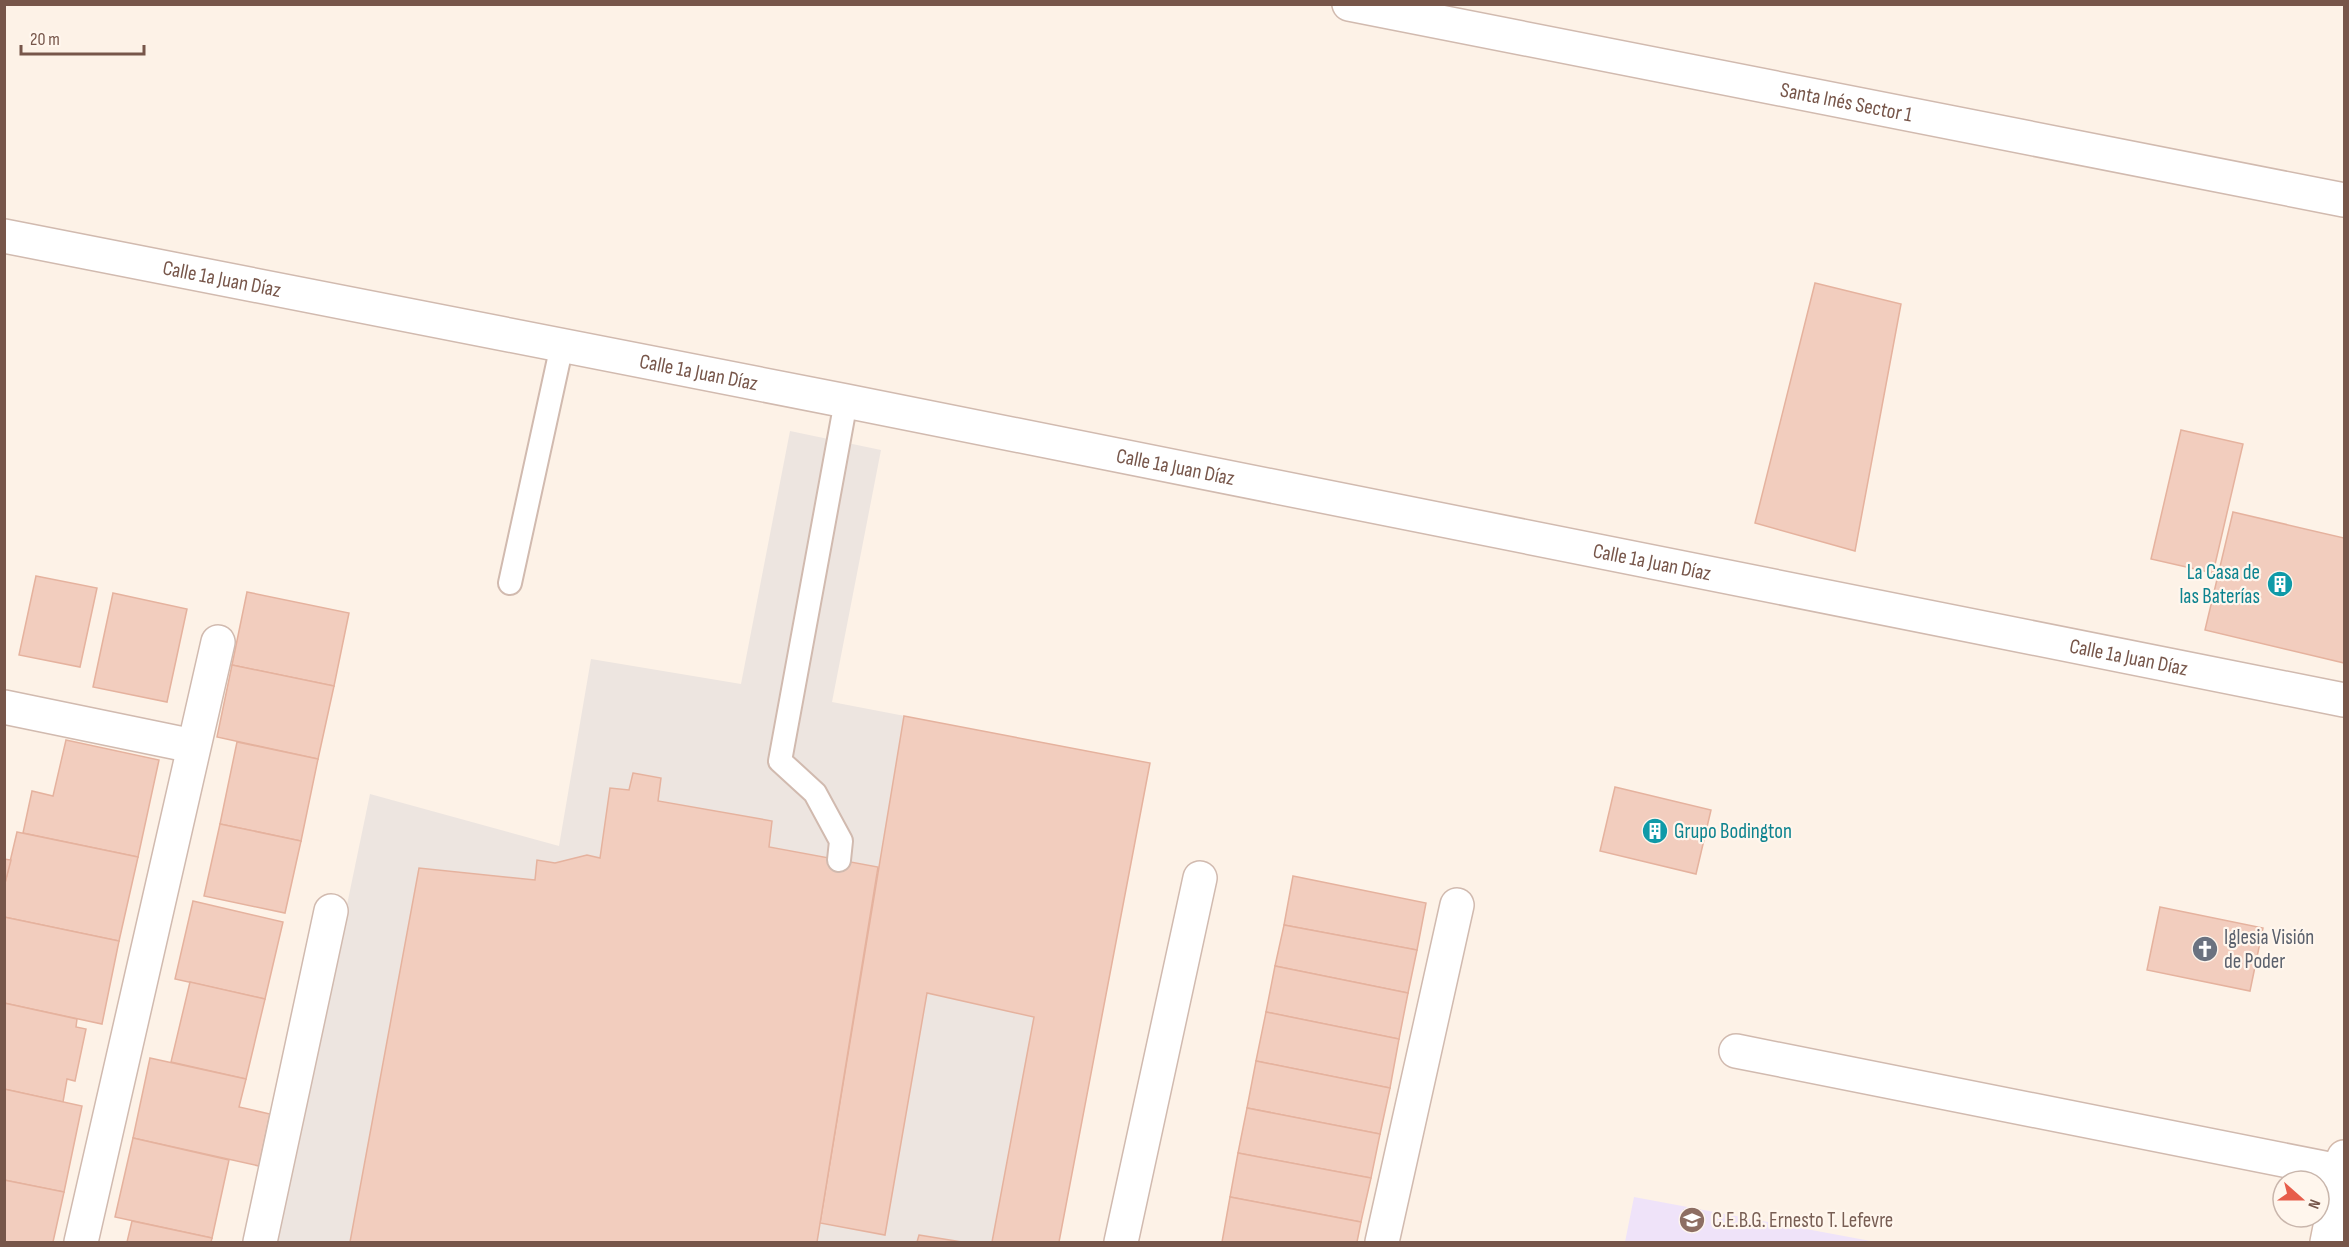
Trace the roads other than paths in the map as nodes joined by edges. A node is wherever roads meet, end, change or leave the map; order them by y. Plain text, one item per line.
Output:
1 (1349, 4) edge
2 (2344, 200) edge
3 (4, 236) edge
4 (562, 345) junction
5 (846, 401) junction
6 (510, 583) dead end
7 (218, 642) dead end
8 (2344, 700) edge
9 (4, 707) edge
10 (193, 747) junction
11 (838, 860) dead end
12 (1200, 878) dead end
13 (1456, 905) dead end
14 (331, 911) dead end
15 (1736, 1051) dead end
16 (2344, 1167) edge
17 (81, 1242) edge
18 (260, 1242) edge
19 (1121, 1242) edge
20 (1382, 1242) edge
21 (2327, 1242) edge

1 - 2 street, Santa Inés Sector 1
3 - 4 street, Calle 1a Juan Díaz
4 - 5 street, Calle 1a Juan Díaz
4 - 6 lane
5 - 8 street, Calle 1a Juan Díaz
5 - 11 lane
7 - 10 street
9 - 10 street
10 - 17 street
12 - 19 street
13 - 20 street
14 - 18 street
15 - 16 street
16 - 21 street

